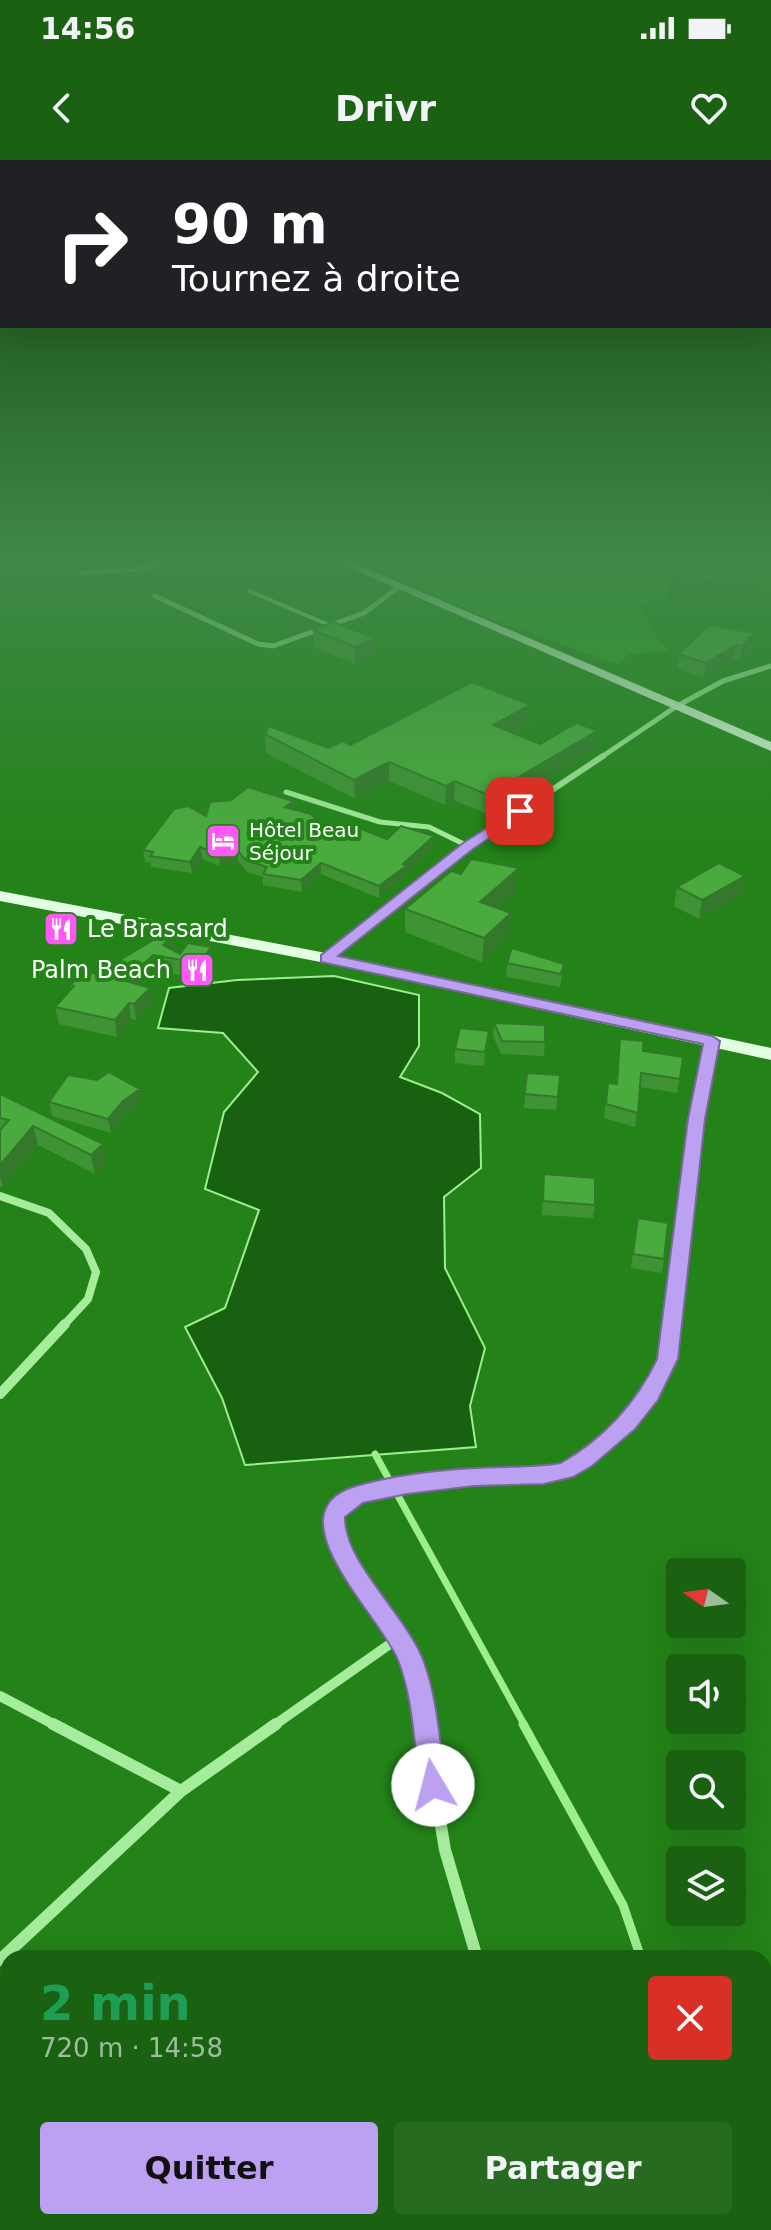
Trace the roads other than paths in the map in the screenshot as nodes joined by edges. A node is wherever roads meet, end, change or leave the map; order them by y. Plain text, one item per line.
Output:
1 (555, 654) edge
2 (771, 666) edge
3 (677, 706) junction
4 (771, 747) edge
5 (286, 792) dead end
6 (468, 846) junction
7 (0, 896) edge
8 (326, 958) junction
9 (712, 1041) junction
10 (771, 1054) edge
11 (0, 1196) edge
12 (0, 1394) edge
13 (400, 1637) junction
14 (0, 1696) edge
15 (181, 1791) junction
16 (11, 1950) edge
17 (474, 1950) edge

1 - 3 main road
2 - 3 street
3 - 4 main road
3 - 6 street
5 - 6 lane
6 - 8 street
7 - 8 main road
8 - 9 main road
9 - 10 main road
9 - 13 street
11 - 12 street
13 - 15 street
13 - 17 street
14 - 15 street
15 - 16 street

